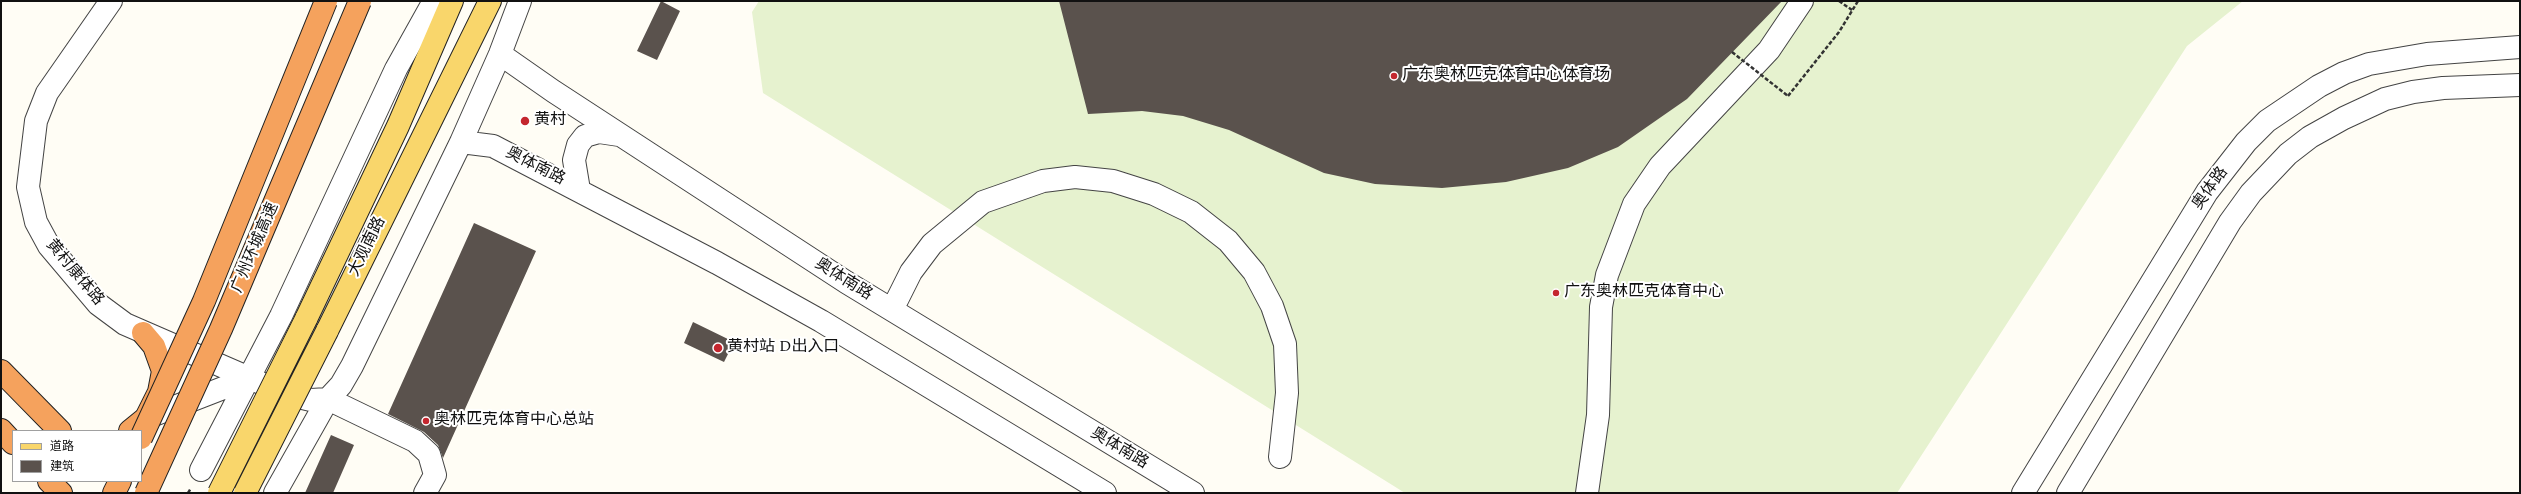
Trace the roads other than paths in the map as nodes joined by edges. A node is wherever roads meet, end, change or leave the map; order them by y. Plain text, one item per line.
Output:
1 (111, 1) edge
2 (316, 1) edge
3 (326, 1) edge
4 (360, 1) edge
5 (369, 1) edge
6 (434, 1) edge
7 (452, 1) edge
8 (490, 1) edge
9 (520, 1) edge
10 (1802, 1) edge
11 (2520, 48) edge
12 (500, 54) junction
13 (2520, 85) edge
14 (620, 136) junction
15 (461, 142) junction
16 (579, 190) junction
17 (249, 264) junction
18 (892, 310) junction
19 (143, 333) junction
20 (1, 371) edge
21 (249, 378) junction
22 (328, 399) junction
23 (144, 422) edge
24 (1, 430) edge
25 (59, 430) edge
26 (12, 442) edge
27 (1280, 458) dead end
28 (201, 470) dead end
29 (50, 482) edge
30 (120, 482) edge
31 (430, 484) edge
32 (61, 493) edge
33 (114, 493) edge
34 (146, 493) edge
35 (219, 493) edge
36 (245, 493) edge
37 (275, 493) edge
38 (1105, 493) edge
39 (1193, 493) edge
40 (1587, 493) edge
41 (2023, 493) edge
42 (2068, 493) edge

1 - 19 street, 黄村康体路
2 - 23 highway, bridge
3 - 23 highway, 广州环城高速, bridge
4 - 17 highway, 广州环城高速, bridge
5 - 17 highway, bridge
6 - 21 street
7 - 35 main road, 大观南路, bridge
8 - 36 main road, 大观南路, bridge
9 - 12 street
10 - 40 street
11 - 41 street, 奥体路
12 - 14 street, 奥体南路
12 - 15 street
13 - 42 street
14 - 16 street
14 - 18 street, 奥体南路
15 - 16 street, 奥体南路
15 - 22 street
16 - 38 street, 奥体南路
17 - 34 highway, 广州环城高速, bridge
18 - 27 street
18 - 39 street, 奥体南路
19 - 21 street, 黄村康体路
19 - 23 highway
20 - 25 highway
21 - 22 street, 黄村康体路
21 - 23 street
21 - 28 street
22 - 31 street
22 - 37 street
24 - 26 highway
29 - 32 highway
30 - 33 highway

